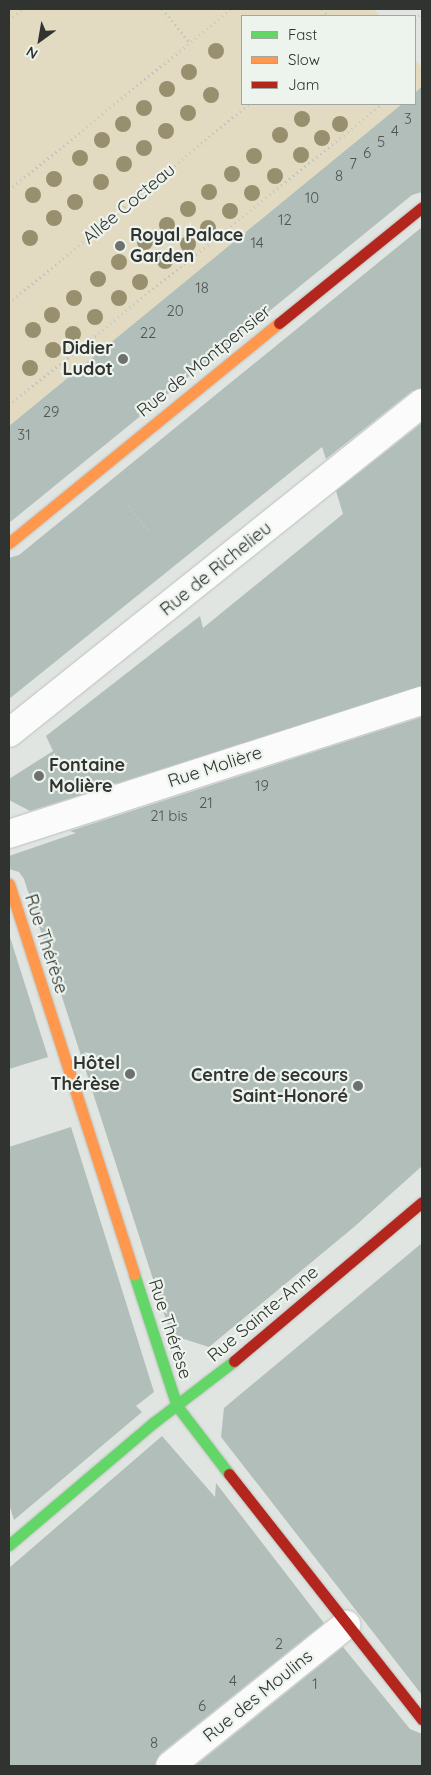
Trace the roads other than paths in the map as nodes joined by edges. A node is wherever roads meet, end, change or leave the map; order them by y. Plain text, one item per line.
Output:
1 (422, 207) edge
2 (422, 404) edge
3 (9, 543) edge
4 (422, 701) edge
5 (9, 733) edge
6 (9, 834) edge
7 (9, 884) edge
8 (422, 1202) edge
9 (177, 1406) junction
10 (9, 1543) edge
11 (346, 1625) junction
12 (422, 1719) edge
13 (170, 1766) edge

1 - 3 street, Rue de Montpensier
2 - 5 street, Rue de Richelieu
4 - 6 street, Rue Molière
7 - 9 street, Rue Thérèse
8 - 9 street, Rue Sainte-Anne
9 - 10 street, Rue Sainte-Anne
9 - 11 street, Rue Thérèse
11 - 12 street, Rue Thérèse
11 - 13 street, Rue des Moulins

